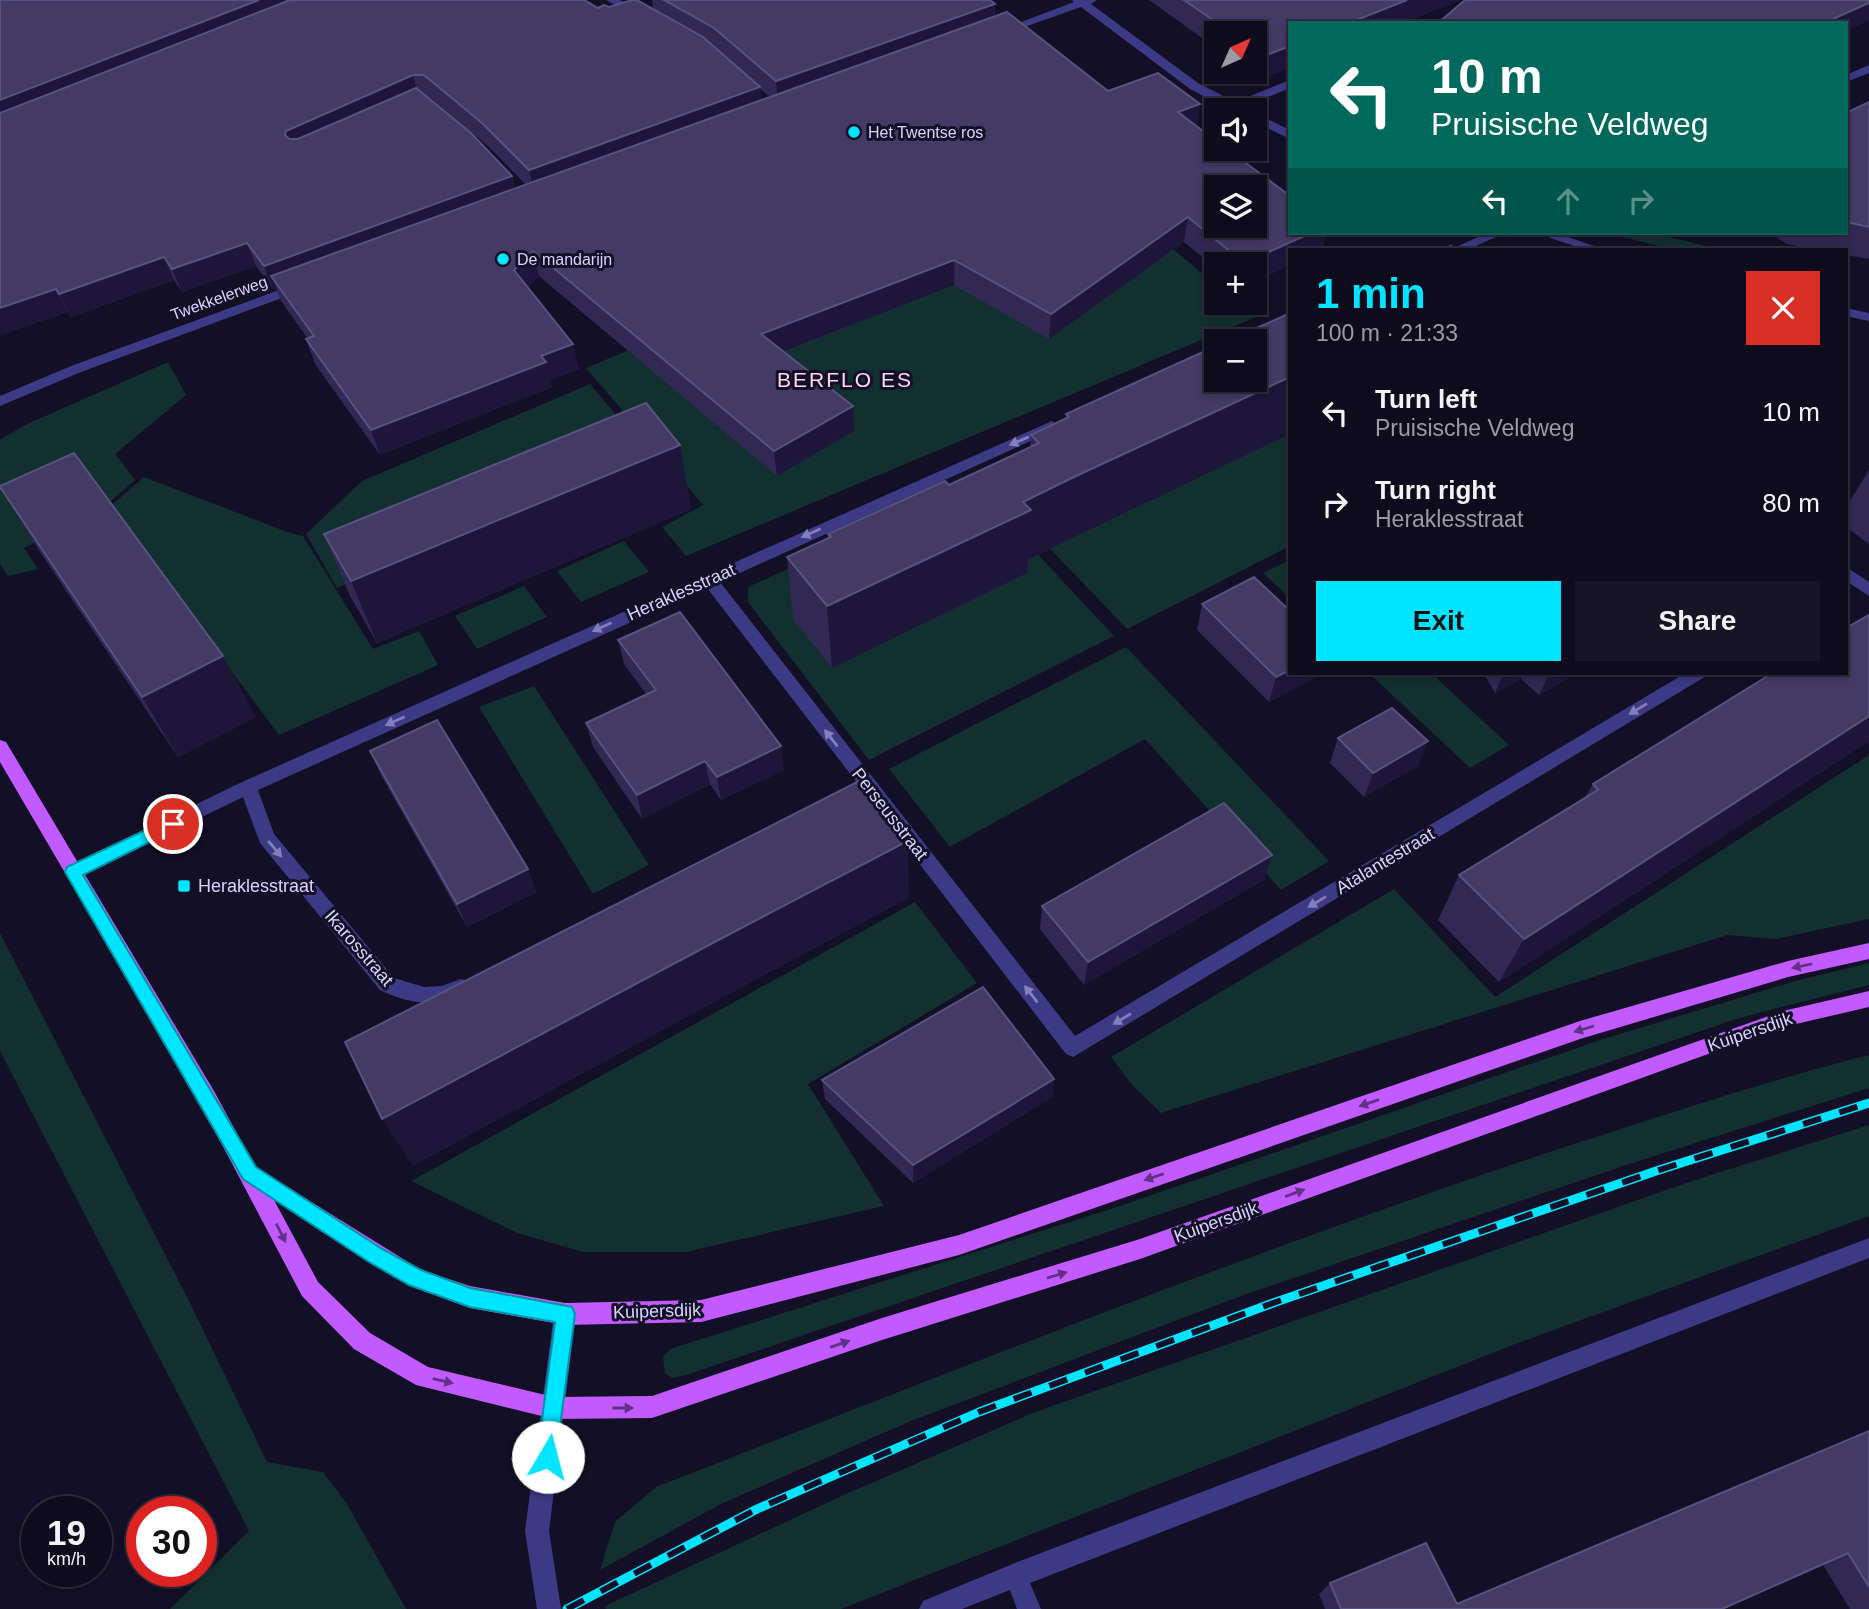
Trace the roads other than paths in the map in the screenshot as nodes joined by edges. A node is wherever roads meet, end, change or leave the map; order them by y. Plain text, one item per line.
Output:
1 (612, 0) edge
2 (1084, 1) edge
3 (656, 24) edge
4 (993, 35) edge
5 (1869, 69) edge
6 (1848, 78) edge
7 (1288, 85) edge
8 (1217, 98) edge
9 (1259, 98) edge
10 (1267, 123) edge
11 (1288, 134) edge
12 (1493, 235) edge
13 (1550, 235) edge
14 (1461, 248) edge
15 (1592, 248) edge
16 (312, 282) edge
17 (1848, 312) edge
18 (1869, 317) edge
19 (0, 401) edge
20 (1063, 421) edge
21 (709, 579) junction
22 (1849, 579) edge
23 (1869, 590) edge
24 (1695, 675) edge
25 (0, 747) edge
26 (248, 787) junction
27 (73, 872) junction
28 (1869, 951) edge
29 (477, 978) edge
30 (1869, 999) edge
31 (1073, 1048) joint
32 (249, 1173) junction
33 (1869, 1248) edge
34 (565, 1314) junction
35 (554, 1408) junction
36 (1015, 1575) junction
37 (549, 1609) edge
38 (931, 1609) edge
39 (1029, 1609) edge

1 - 3 street
2 - 4 street
2 - 8 street
5 - 6 street
7 - 9 street
10 - 11 street
12 - 14 street
13 - 15 street
16 - 19 street, Twekkelerweg
17 - 18 street
20 -> 21 street, Heraklesstraat
21 -> 26 street, Heraklesstraat
31 -> 21 street, Perseusstraat
22 - 23 street
24 -> 31 street, Atalantestraat
25 - 27 main road, Kuipersdijk
26 - 27 street, Heraklesstraat
26 -> 29 street, Ikarosstraat
27 - 32 main road, Kuipersdijk
28 -> 34 main road, Kuipersdijk
35 -> 30 main road, Kuipersdijk
32 - 34 main road, Kuipersdijk
32 -> 35 main road, Kuipersdijk
33 - 36 street
34 - 35 street
35 - 37 street
36 - 38 street
36 - 39 street

